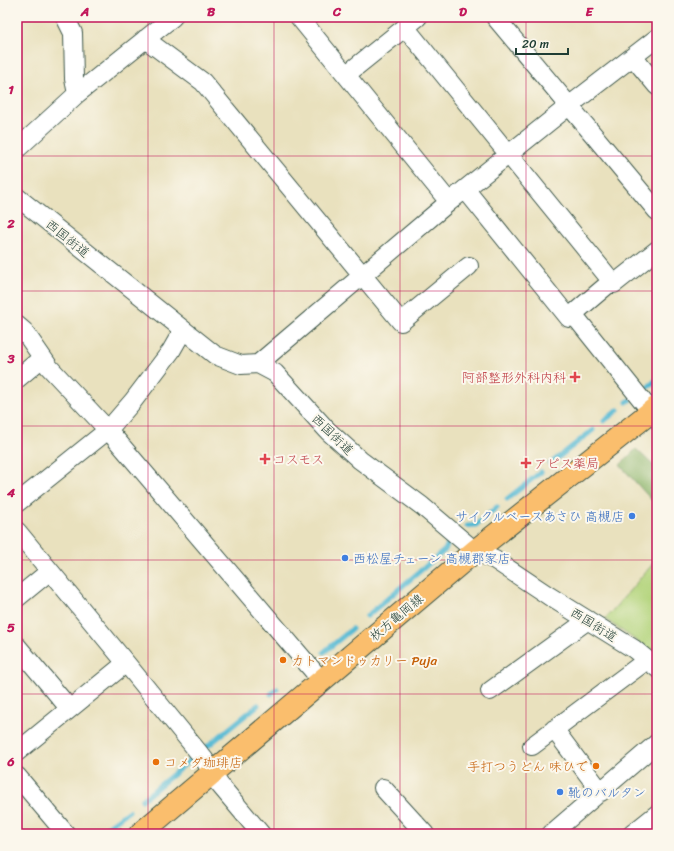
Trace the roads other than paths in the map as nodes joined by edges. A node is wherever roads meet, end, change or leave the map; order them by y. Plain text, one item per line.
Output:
1 (65, 17) edge
2 (173, 17) edge
3 (299, 17) edge
4 (495, 17) edge
5 (411, 22) edge
6 (657, 38) edge
7 (145, 39) junction
8 (633, 57) junction
9 (347, 74) junction
10 (657, 86) edge
11 (77, 94) junction
12 (570, 105) junction
13 (17, 149) edge
14 (509, 155) junction
15 (465, 190) junction
16 (17, 197) edge
17 (449, 202) junction
18 (657, 211) edge
19 (657, 250) edge
20 (469, 266) dead end
21 (363, 275) junction
22 (612, 281) junction
23 (573, 314) junction
24 (17, 325) edge
25 (183, 330) junction
26 (42, 358) junction
27 (258, 364) junction
28 (17, 379) edge
29 (655, 412) edge
30 (108, 430) junction
31 (17, 503) edge
32 (17, 531) edge
33 (475, 551) junction
34 (50, 571) junction
35 (17, 598) edge
36 (588, 620) junction
37 (17, 646) edge
38 (126, 663) junction
39 (652, 664) edge
40 (321, 680) junction
41 (490, 691) dead end
42 (69, 708) junction
43 (554, 729) junction
44 (657, 743) edge
45 (532, 746) dead end
46 (17, 752) edge
47 (212, 773) junction
48 (17, 776) edge
49 (383, 788) dead end
50 (601, 792) junction
51 (657, 814) edge
52 (418, 831) edge
53 (66, 834) edge
54 (140, 834) edge
55 (261, 834) edge
56 (551, 834) edge
57 (632, 834) edge

1 - 11 street
2 - 7 street
3 - 9 street
4 - 12 street
5 - 9 street
5 - 14 street
6 - 8 street
7 - 11 street
7 - 21 street
8 - 10 street
8 - 12 street
9 - 17 street
11 - 13 street
12 - 14 street
12 - 18 street
14 - 15 street
14 - 22 street
15 - 17 street
15 - 23 street
16 - 25 street, 西国街道
17 - 21 street
19 - 22 street
20 - 21 street
21 - 27 street
22 - 23 street
23 - 29 street
24 - 26 street
25 - 27 street, 西国街道
25 - 30 street
26 - 28 street
26 - 30 street
27 - 33 street, 西国街道
29 - 33 main road, 枚方亀岡線
30 - 31 street
30 - 40 street
32 - 34 street
33 - 36 street, 西国街道
33 - 40 main road, 枚方亀岡線
34 - 35 street
34 - 38 street
36 - 39 street, 西国街道
36 - 41 street
37 - 42 street
38 - 42 street
38 - 47 street
39 - 43 street
40 - 47 main road, 枚方亀岡線
42 - 46 street
43 - 45 street
43 - 50 street
44 - 50 street
47 - 54 main road, 枚方亀岡線
47 - 55 street
48 - 53 street
49 - 52 street
50 - 56 street
51 - 57 street

